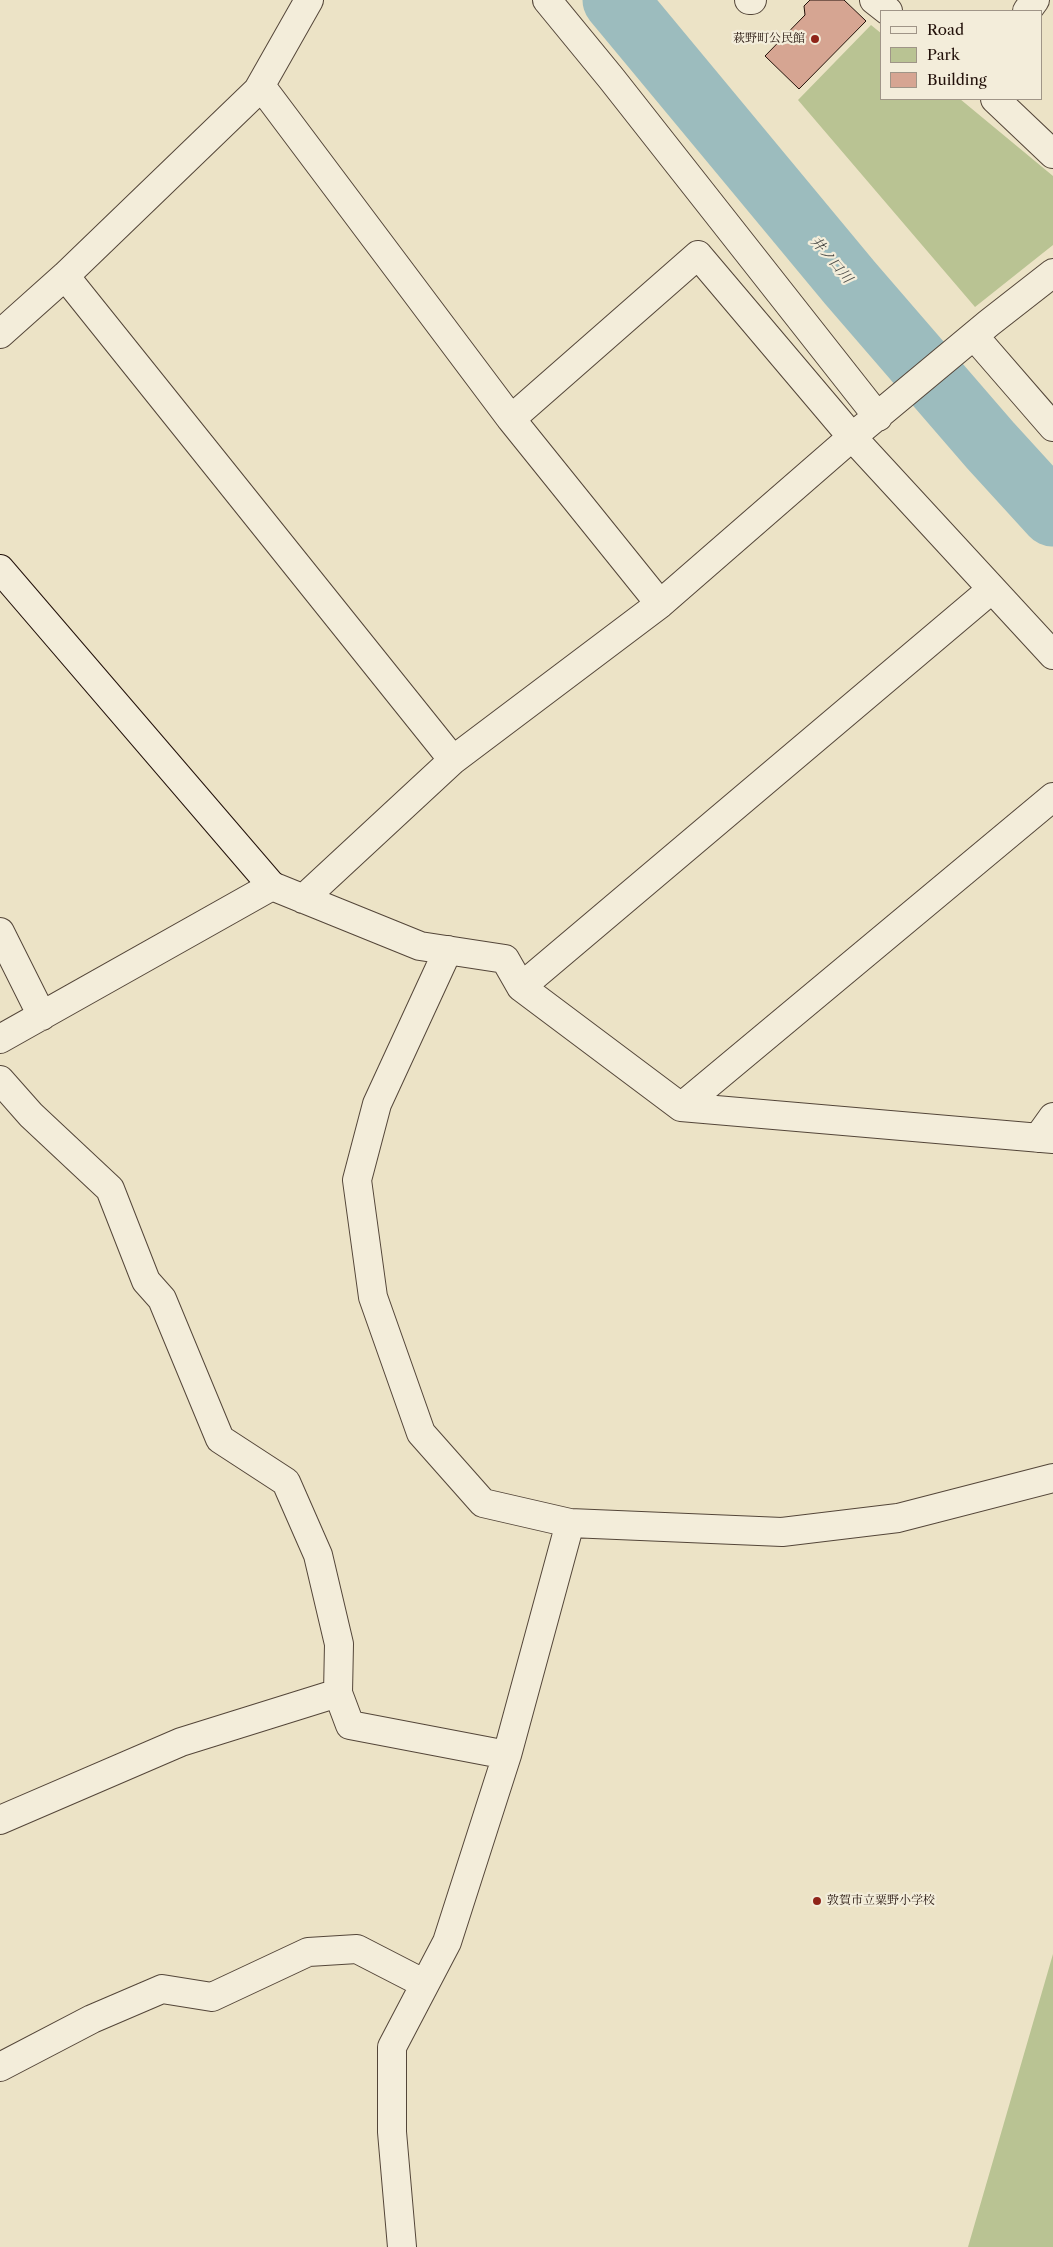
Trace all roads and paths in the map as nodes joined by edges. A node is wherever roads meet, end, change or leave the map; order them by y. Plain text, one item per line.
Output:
1 (309, 0) edge
2 (547, 0) edge
3 (874, 0) edge
4 (887, 10) edge
5 (261, 86) junction
6 (996, 100) edge
7 (1053, 154) edge
8 (1053, 273) edge
9 (65, 276) junction
10 (981, 330) junction
11 (0, 334) edge
12 (885, 412) junction
13 (511, 419) junction
14 (1053, 427) edge
15 (852, 437) junction
16 (0, 569) edge
17 (992, 589) junction
18 (660, 604) junction
19 (1053, 655) edge
20 (453, 760) junction
21 (1053, 797) edge
22 (272, 886) junction
23 (303, 899) junction
24 (0, 932) edge
25 (448, 950) junction
26 (521, 987) junction
27 (42, 1016) junction
28 (0, 1039) edge
29 (0, 1080) edge
30 (681, 1107) junction
31 (1048, 1131) edge
32 (1053, 1478) edge
33 (570, 1523) junction
34 (338, 1693) junction
35 (507, 1754) junction
36 (0, 1820) edge
37 (425, 1984) junction
38 (0, 2067) edge
39 (402, 2247) edge

1 - 5 street
2 - 12 street
3 - 4 street
5 - 9 street
5 - 13 street
6 - 7 street
8 - 10 street
9 - 11 street
9 - 20 street
10 - 12 street
10 - 14 street
12 - 15 street
13 - 15 street
13 - 18 street
15 - 17 street
15 - 18 street
16 - 22 street
17 - 19 street
17 - 26 street
18 - 20 street
20 - 23 street
21 - 30 street
22 - 23 street
22 - 27 street
23 - 25 street
24 - 27 street
25 - 26 street
25 - 33 street
26 - 30 street
27 - 28 street
29 - 34 street
30 - 31 street
32 - 33 street
33 - 35 street
34 - 35 street
34 - 36 street
35 - 37 street
37 - 38 street
37 - 39 street

